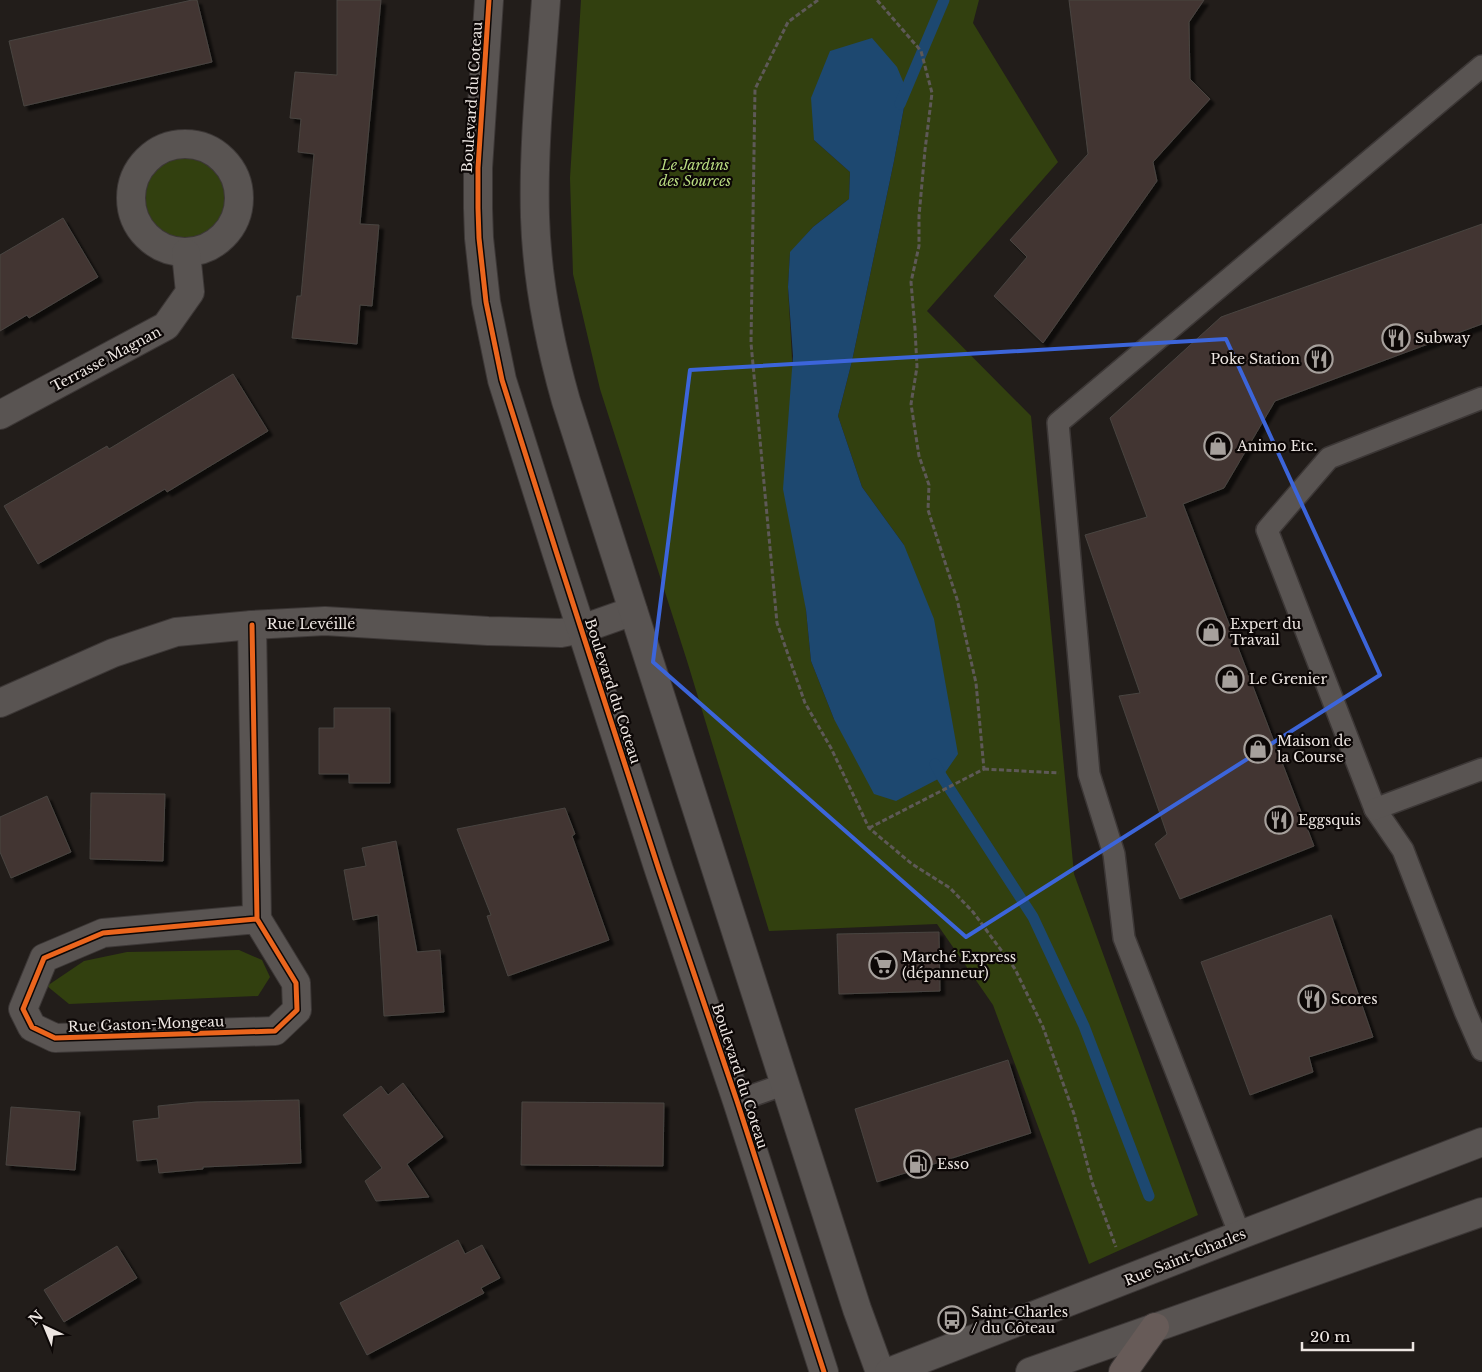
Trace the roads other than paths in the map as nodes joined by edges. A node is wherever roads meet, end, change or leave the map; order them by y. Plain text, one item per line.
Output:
1 (489, 0) edge
2 (546, 0) edge
3 (1482, 66) edge
4 (186, 253) dead end
5 (1482, 398) edge
6 (0, 415) edge
7 (633, 611) junction
8 (252, 624) junction
9 (582, 629) junction
10 (0, 702) edge
11 (1482, 769) edge
12 (1375, 809) junction
13 (257, 919) junction
14 (1482, 1050) edge
15 (785, 1084) junction
16 (737, 1100) junction
17 (1482, 1142) edge
18 (1482, 1212) edge
19 (1240, 1235) junction
20 (1155, 1327) junction
21 (824, 1372) edge
22 (880, 1372) edge
23 (889, 1372) edge
24 (1030, 1372) edge
25 (1123, 1372) edge

1 - 9 street, Boulevard du Coteau
2 - 7 street
3 - 19 lane
4 - 6 street, Terrasse Magnan
5 - 12 lane
7 - 9 street, Rue Levéillé
7 - 15 street
8 - 9 street, Rue Levéillé
8 - 10 street, Rue Levéillé
8 - 13 street
9 - 16 street, Boulevard du Coteau
11 - 12 lane
12 - 14 lane
13 - 13 street, Rue Gaston-Mongeau
15 - 16 lane
15 - 22 street
16 - 21 street, Boulevard du Coteau
17 - 19 street, Rue Saint-Charles
18 - 20 street
19 - 23 street, Rue Saint-Charles
20 - 24 street
20 - 25 highway

